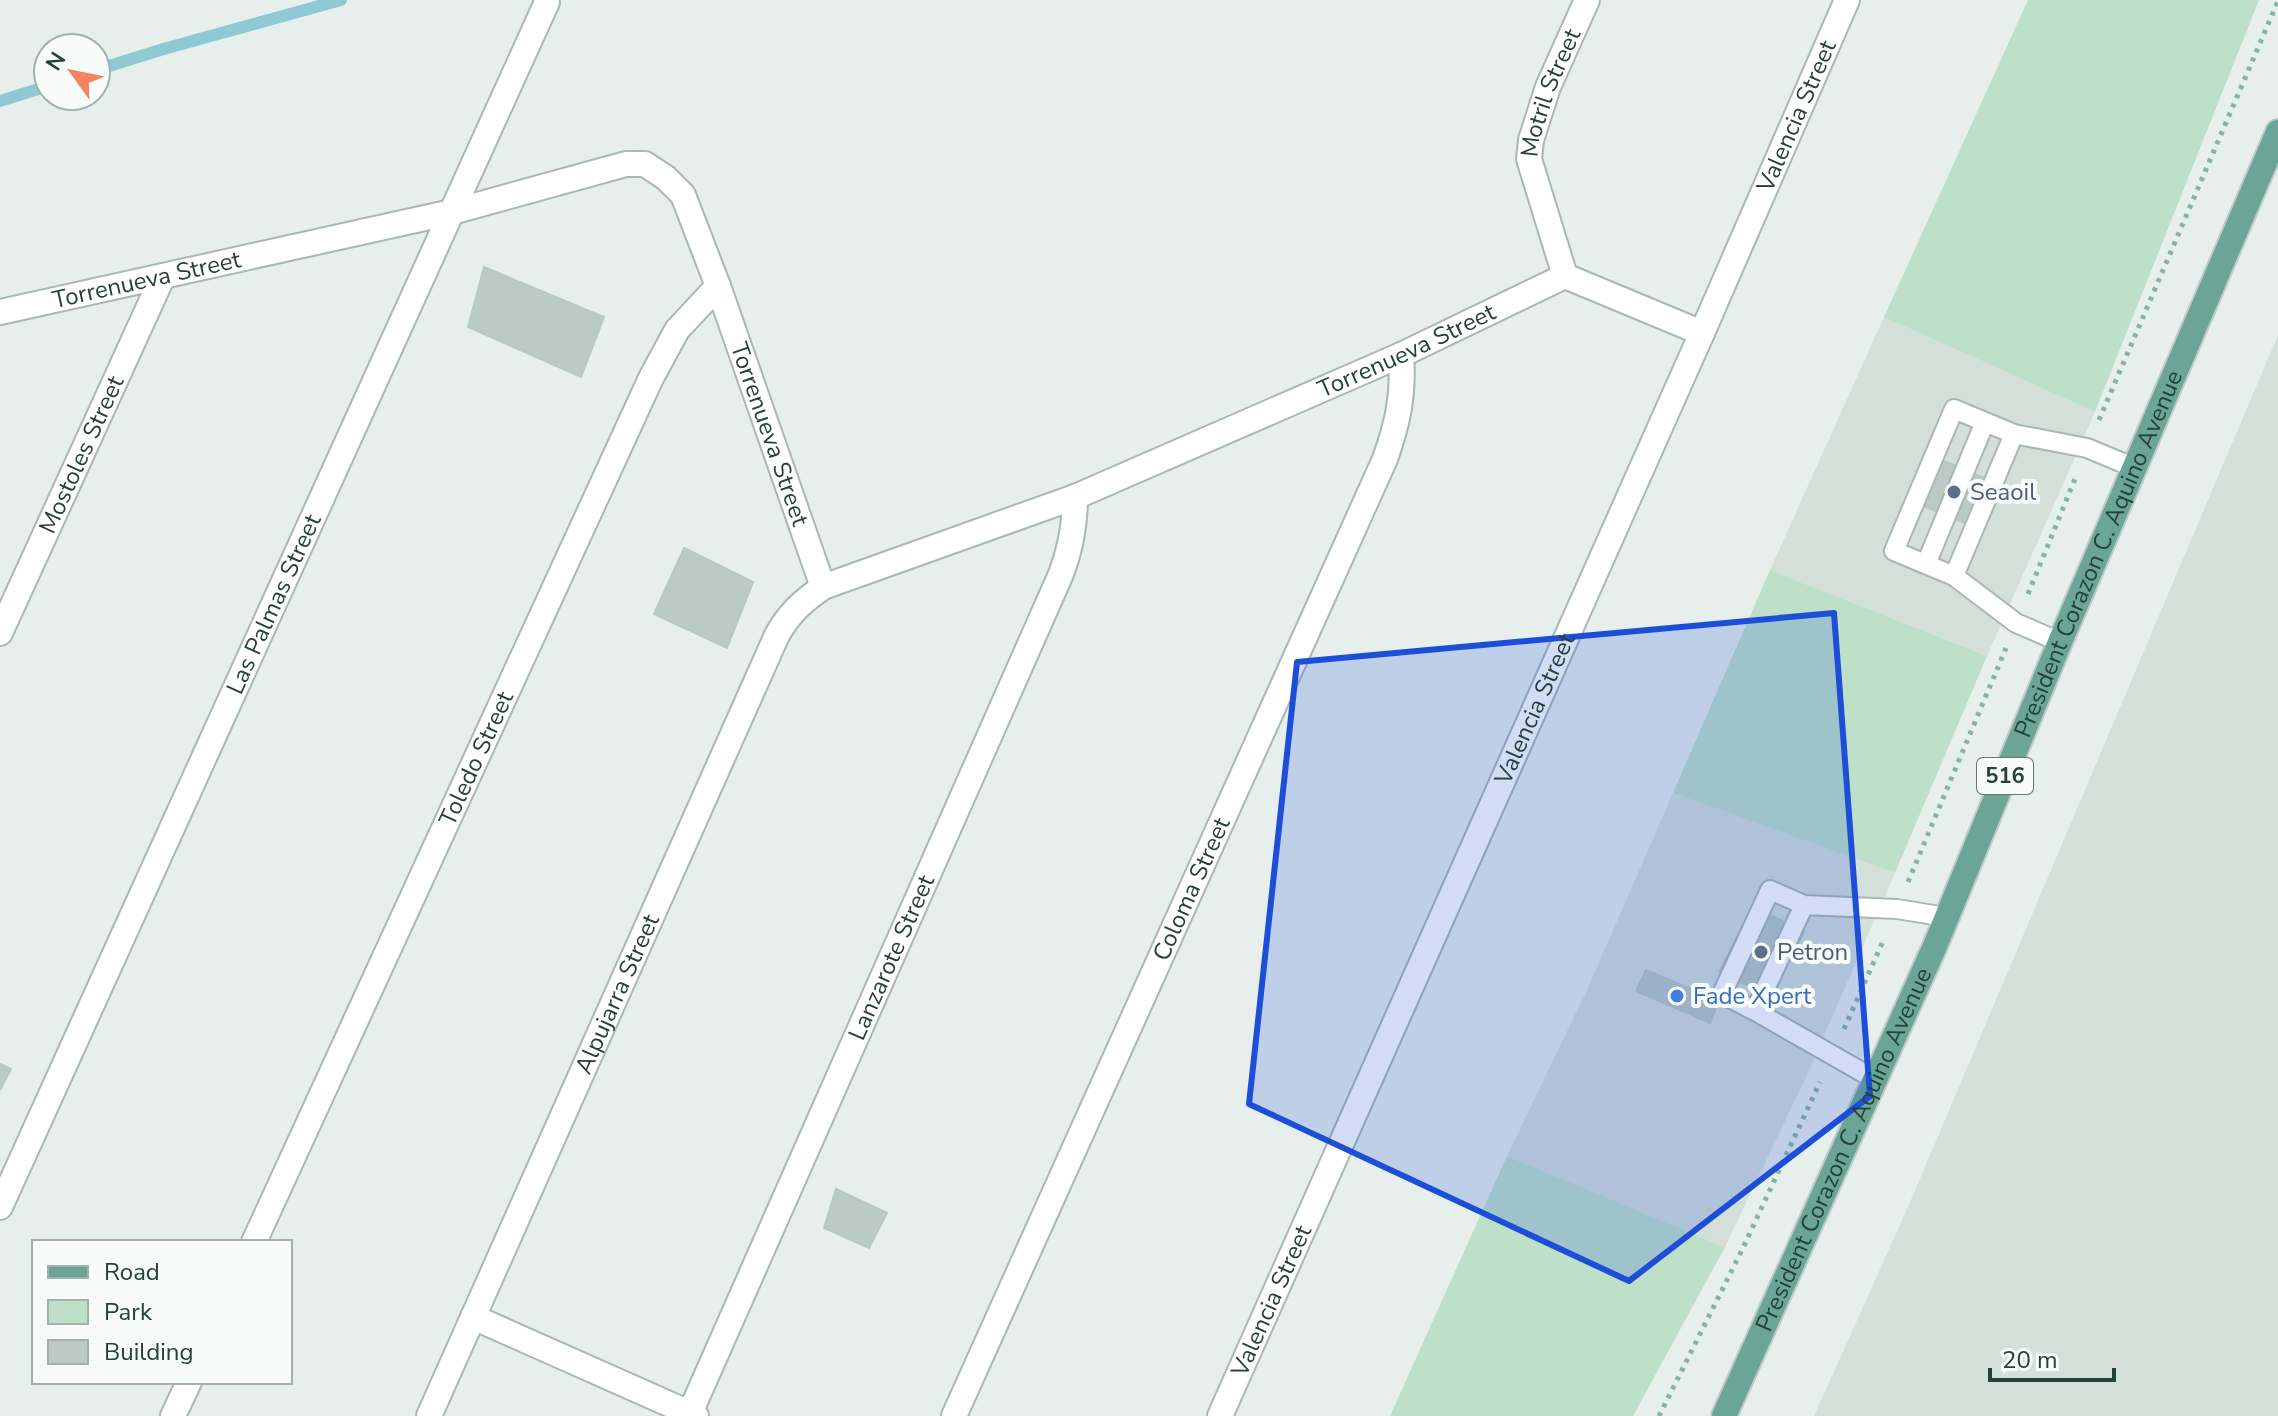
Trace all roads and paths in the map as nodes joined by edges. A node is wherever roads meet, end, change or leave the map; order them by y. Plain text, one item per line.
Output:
1 (1587, 0) edge
2 (1847, 0) edge
3 (2278, 1) edge
4 (547, 2) dead end
5 (2278, 132) edge
6 (452, 212) junction
7 (163, 276) junction
8 (1565, 276) junction
9 (718, 286) junction
10 (0, 312) edge
11 (1702, 333) junction
12 (1401, 355) junction
13 (1985, 422) junction
14 (2014, 434) junction
15 (2087, 448) junction
16 (2135, 468) junction
17 (1075, 497) junction
18 (1926, 564) junction
19 (1954, 576) junction
20 (823, 587) junction
21 (2016, 623) junction
22 (0, 633) edge
23 (2060, 642) junction
24 (1804, 905) junction
25 (1897, 909) junction
26 (1946, 917) junction
27 (1755, 1011) junction
28 (1833, 1053) junction
29 (1876, 1080) junction
30 (0, 1207) edge
31 (255, 1240) edge
32 (473, 1317) junction
33 (188, 1384) edge
34 (693, 1415) edge
35 (173, 1416) edge
36 (429, 1416) edge
37 (954, 1416) edge
38 (1220, 1416) edge
39 (1659, 1416) edge
40 (1724, 1416) edge

1 - 8 street, Motril Street
2 - 11 street, Valencia Street
3 - 15 path
4 - 6 street, Las Palmas Street
5 - 16 main road, President Corazon C. Aquino Avenue / 516
6 - 7 street, Torrenueva Street
6 - 9 street, Torrenueva Street
6 - 30 street, Las Palmas Street
7 - 10 street, Torrenueva Street
7 - 22 street, Mostoles Street
8 - 11 street
8 - 12 street, Torrenueva Street
9 - 20 street, Torrenueva Street
9 - 31 street, Toledo Street
11 - 38 street, Valencia Street
12 - 17 street, Torrenueva Street
12 - 37 street, Coloma Street
13 - 14 lane
13 - 18 lane
13 - 18 lane
14 - 15 lane
14 - 19 lane
15 - 16 lane
15 - 21 path
16 - 23 main road, President Corazon C. Aquino Avenue / 516
17 - 20 street, Torrenueva Street
17 - 34 street, Lanzarote Street
18 - 19 lane
19 - 21 lane
20 - 32 street, Alpujarra Street
21 - 23 lane
21 - 25 path
23 - 26 main road, President Corazon C. Aquino Avenue / 516
24 - 25 lane
24 - 27 lane
24 - 27 lane
25 - 26 lane
25 - 28 path
26 - 29 main road, President Corazon C. Aquino Avenue / 516
27 - 28 lane
28 - 29 lane
28 - 39 path
29 - 40 main road, President Corazon C. Aquino Avenue / 516
32 - 34 street
32 - 36 street, Alpujarra Street
33 - 35 street

